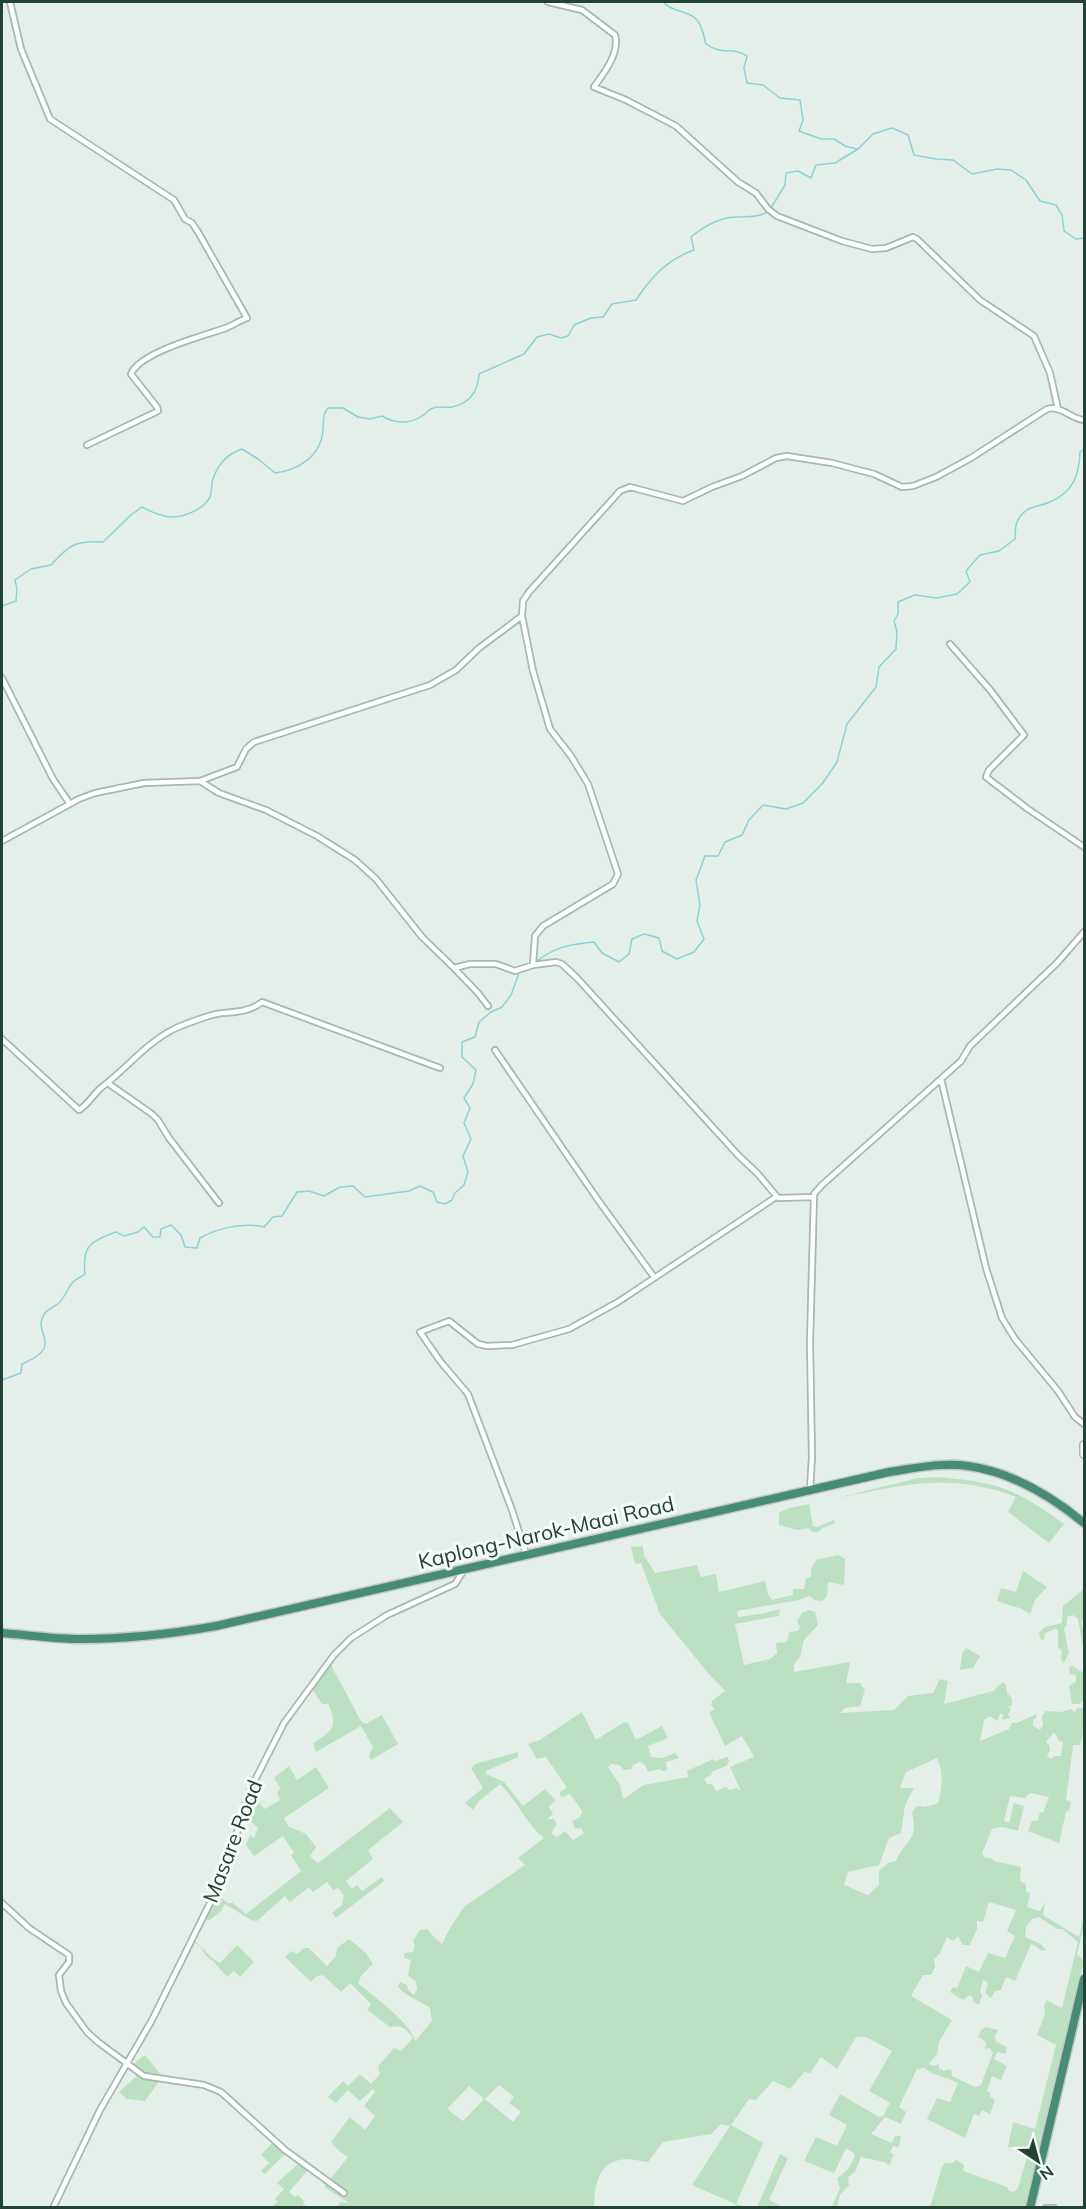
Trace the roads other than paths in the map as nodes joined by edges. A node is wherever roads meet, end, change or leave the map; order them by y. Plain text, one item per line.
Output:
1 (10, 2) edge
2 (548, 2) edge
3 (1058, 409) junction
4 (1084, 420) edge
5 (87, 445) dead end
6 (522, 616) junction
7 (950, 644) dead end
8 (2, 678) edge
9 (200, 781) junction
10 (70, 804) junction
11 (2, 841) edge
12 (1084, 847) edge
13 (1084, 932) edge
14 (533, 964) junction
15 (454, 968) junction
16 (488, 1006) dead end
17 (2, 1039) edge
18 (495, 1050) dead end
19 (440, 1068) dead end
20 (941, 1079) junction
21 (109, 1084) junction
22 (776, 1197) junction
23 (813, 1197) junction
24 (219, 1203) dead end
25 (654, 1277) junction
26 (1084, 1424) edge
27 (1084, 1445) edge
28 (1084, 1454) edge
29 (810, 1490) junction
30 (1084, 1523) edge
31 (526, 1555) junction
32 (464, 1570) junction
33 (2, 1633) edge
34 (2, 1903) edge
35 (1084, 1979) edge
36 (127, 2062) junction
37 (344, 2193) dead end
38 (53, 2208) edge
39 (1030, 2208) edge
40 (1046, 2208) edge
41 (1054, 2208) edge

1 - 5 street
2 - 3 street
3 - 4 street
3 - 6 street
6 - 9 street
6 - 14 street
7 - 12 street
8 - 10 street
9 - 10 street
9 - 15 street
10 - 11 street
13 - 20 street
14 - 15 street
14 - 22 street
15 - 16 street
17 - 21 street
18 - 25 street
19 - 21 street
20 - 23 street
20 - 26 street
21 - 24 street
22 - 23 street
22 - 25 street
23 - 29 street
25 - 31 street
27 - 28 main road
29 - 30 highway, Kaplong-Narok-Maai Road
29 - 31 highway, Kaplong-Narok-Maai Road
31 - 32 highway, Kaplong-Narok-Maai Road
32 - 33 highway, Kaplong-Narok-Maai Road
32 - 36 street, Masare Road
34 - 36 street
35 - 39 highway
36 - 37 street
36 - 38 street, Masare Road
40 - 41 street

